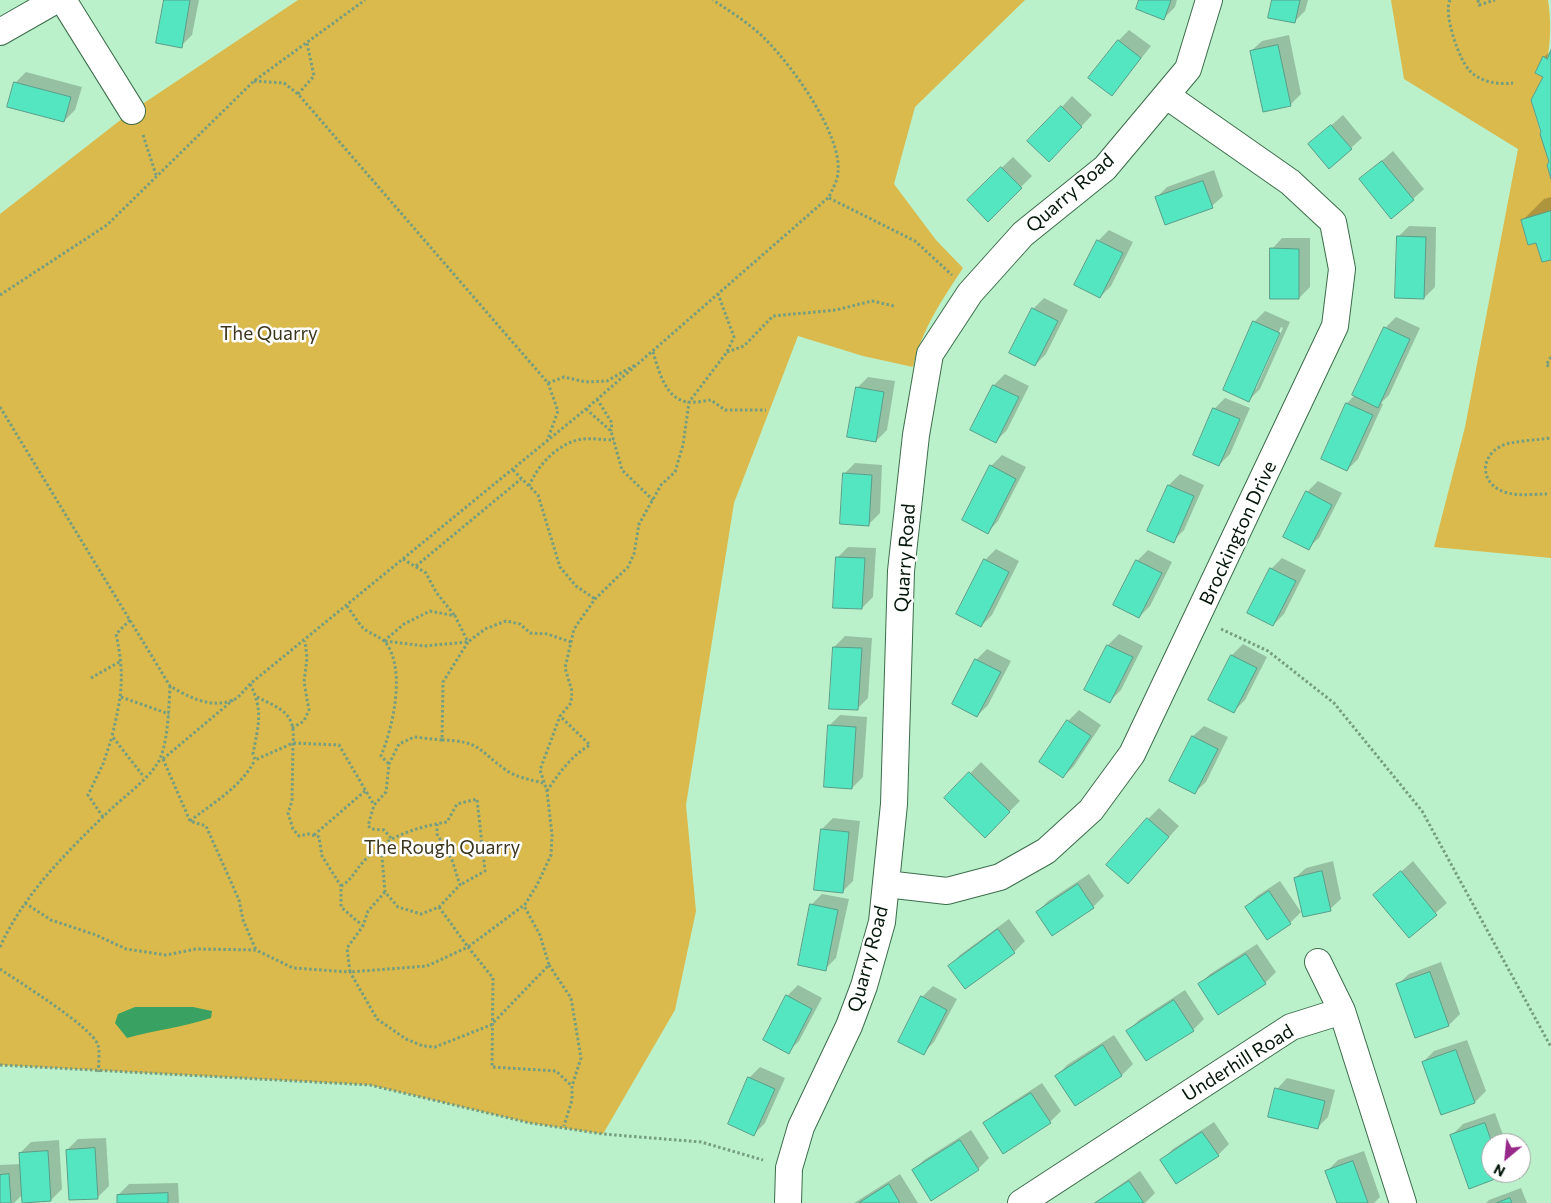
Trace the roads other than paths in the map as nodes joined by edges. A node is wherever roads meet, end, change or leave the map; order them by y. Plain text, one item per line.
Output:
1 (56, 0) edge
2 (63, 0) edge
3 (1209, 0) edge
4 (0, 32) edge
5 (1167, 96) junction
6 (132, 111) road end
7 (886, 884) junction
8 (1318, 962) dead end
9 (1342, 1011) junction
10 (788, 1203) edge
11 (1021, 1203) edge
12 (1403, 1203) edge

1 - 4 street
2 - 6 street
3 - 5 street, Quarry Road
5 - 7 street, Quarry Road
5 - 7 street, Brockington Drive
7 - 10 street, Quarry Road
8 - 9 street
9 - 11 street, Underhill Road
9 - 12 street

